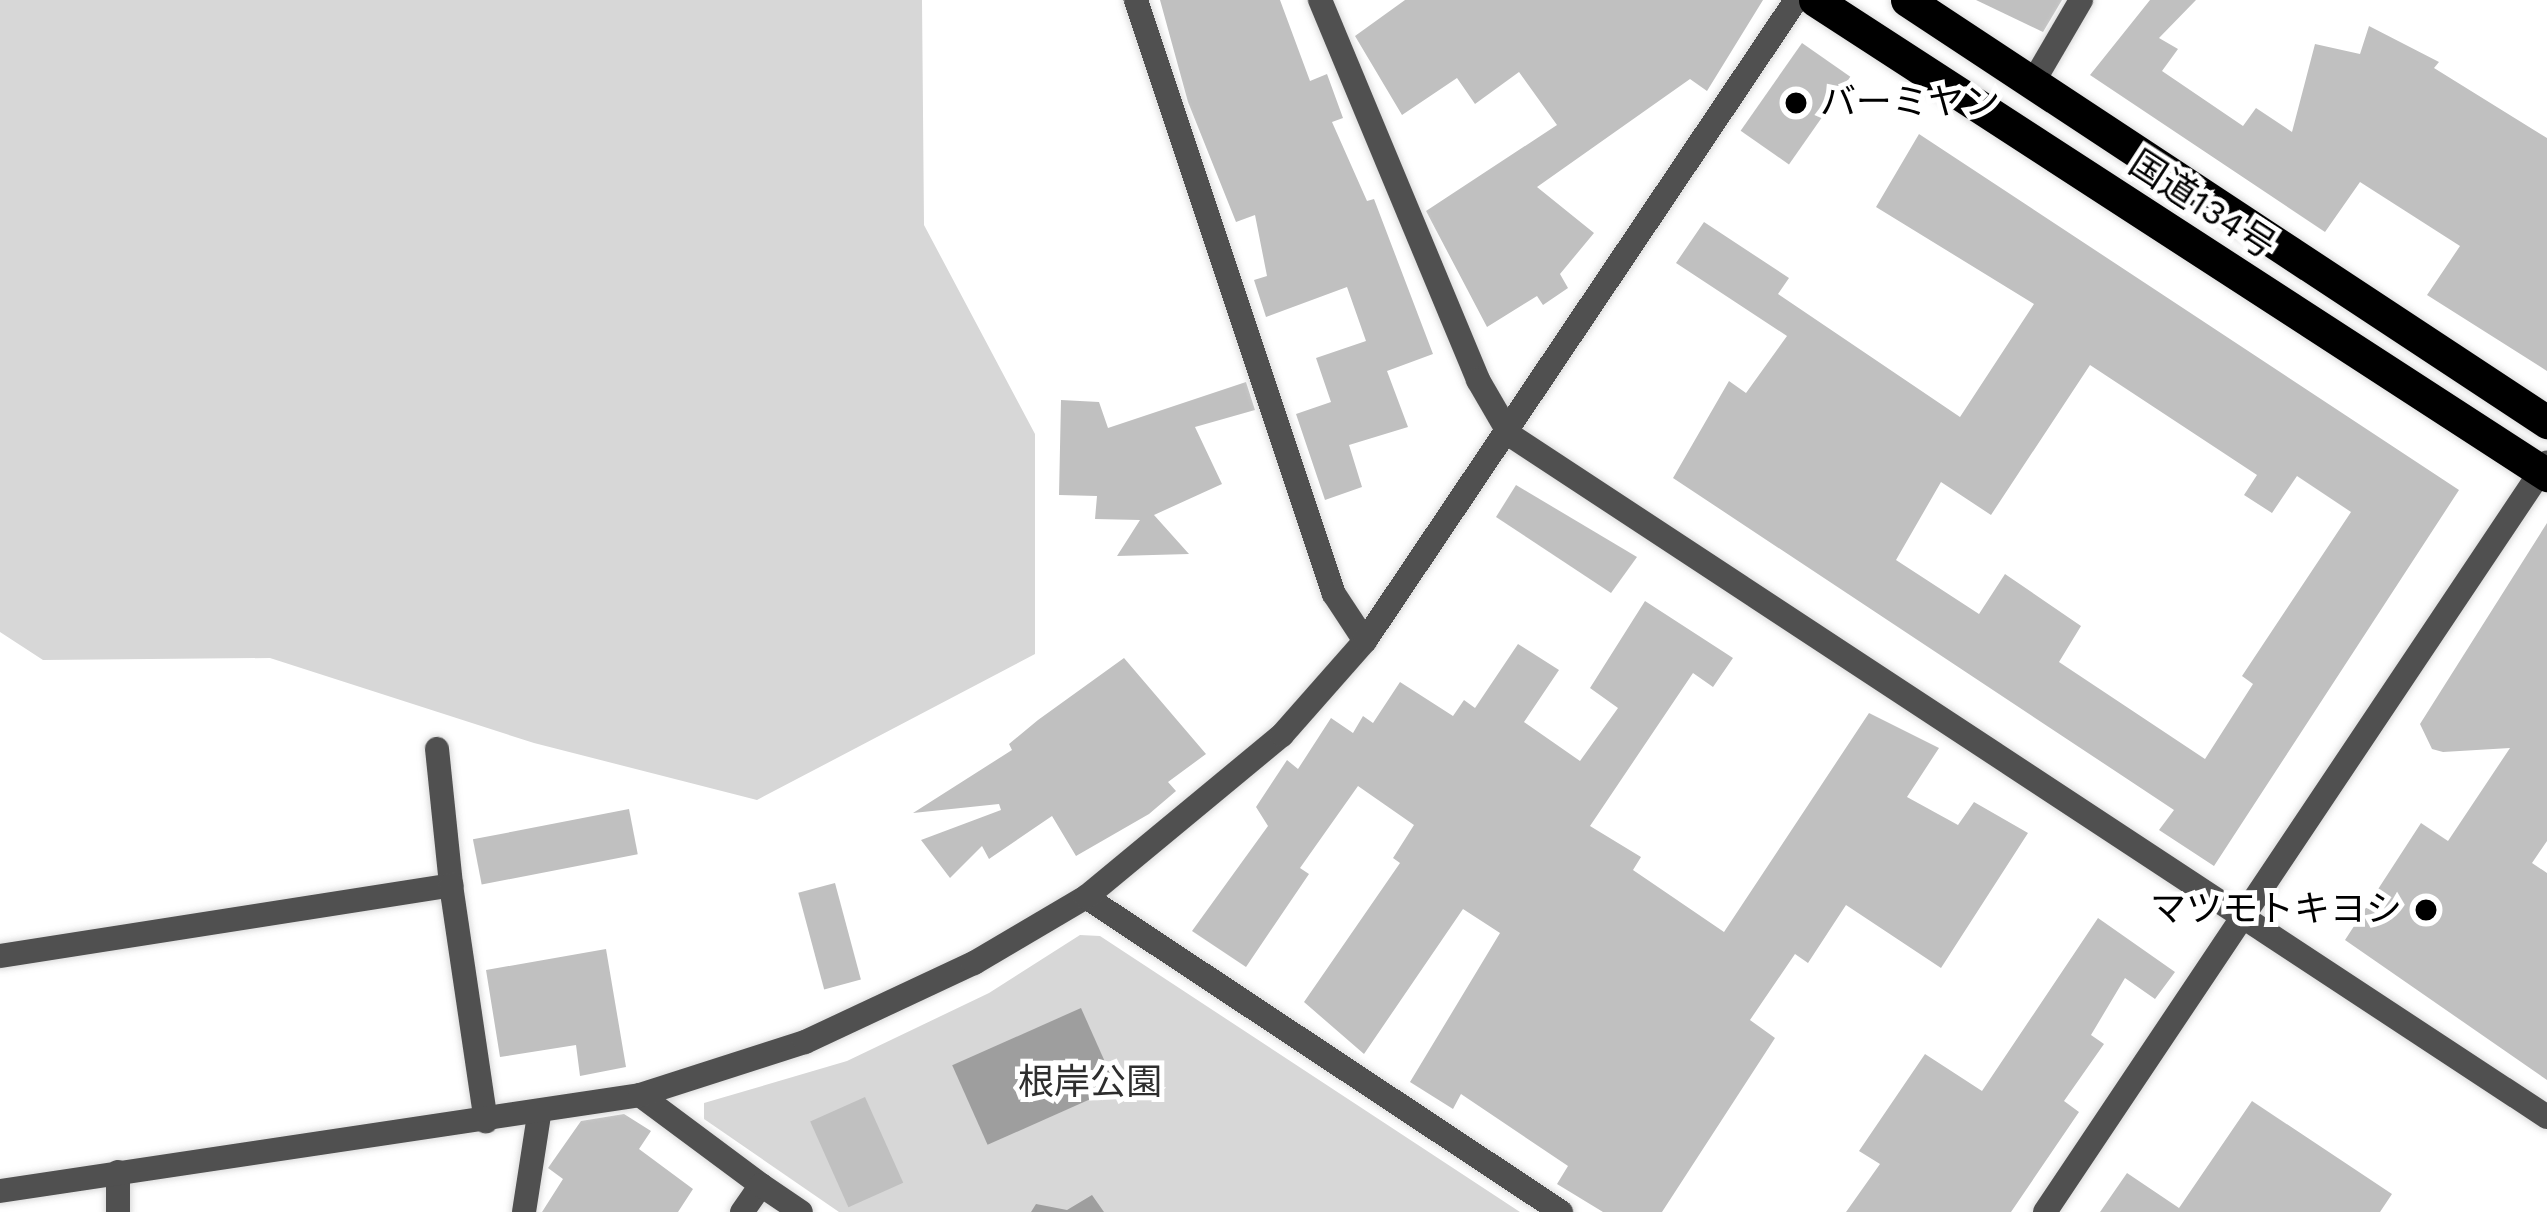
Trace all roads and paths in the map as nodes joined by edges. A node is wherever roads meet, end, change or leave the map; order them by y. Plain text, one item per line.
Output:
1 (1136, 0) edge
2 (1320, 0) edge
3 (1796, 0) edge
4 (1815, 0) edge
5 (1907, 0) edge
6 (2081, 0) edge
7 (2032, 84) junction
8 (2547, 422) edge
9 (1510, 435) junction
10 (2545, 469) edge
11 (1365, 640) junction
12 (437, 749) dead end
13 (451, 885) junction
14 (1086, 897) junction
15 (2243, 914) junction
16 (0, 956) edge
17 (640, 1096) junction
18 (539, 1115) junction
19 (2547, 1117) edge
20 (486, 1120) junction
21 (118, 1172) junction
22 (761, 1185) junction
23 (0, 1191) edge
24 (118, 1212) edge
25 (524, 1212) edge
26 (742, 1212) edge
27 (801, 1212) edge
28 (1561, 1212) edge
29 (2045, 1212) edge

1 - 11 street
2 - 9 street
3 - 9 street
4 - 10 highway, 国道134号
5 - 7 highway, 国道134号
6 - 7 street
7 - 8 highway, 国道134号
9 - 11 street
9 - 15 street
10 - 15 street
11 - 14 street
12 - 13 street
13 - 16 street
13 - 20 street
14 - 17 street
14 - 28 street
15 - 19 street
15 - 29 street
17 - 18 street
17 - 22 street
18 - 20 street
18 - 25 street
20 - 21 street
21 - 23 street
21 - 24 street
22 - 26 street
22 - 27 street

